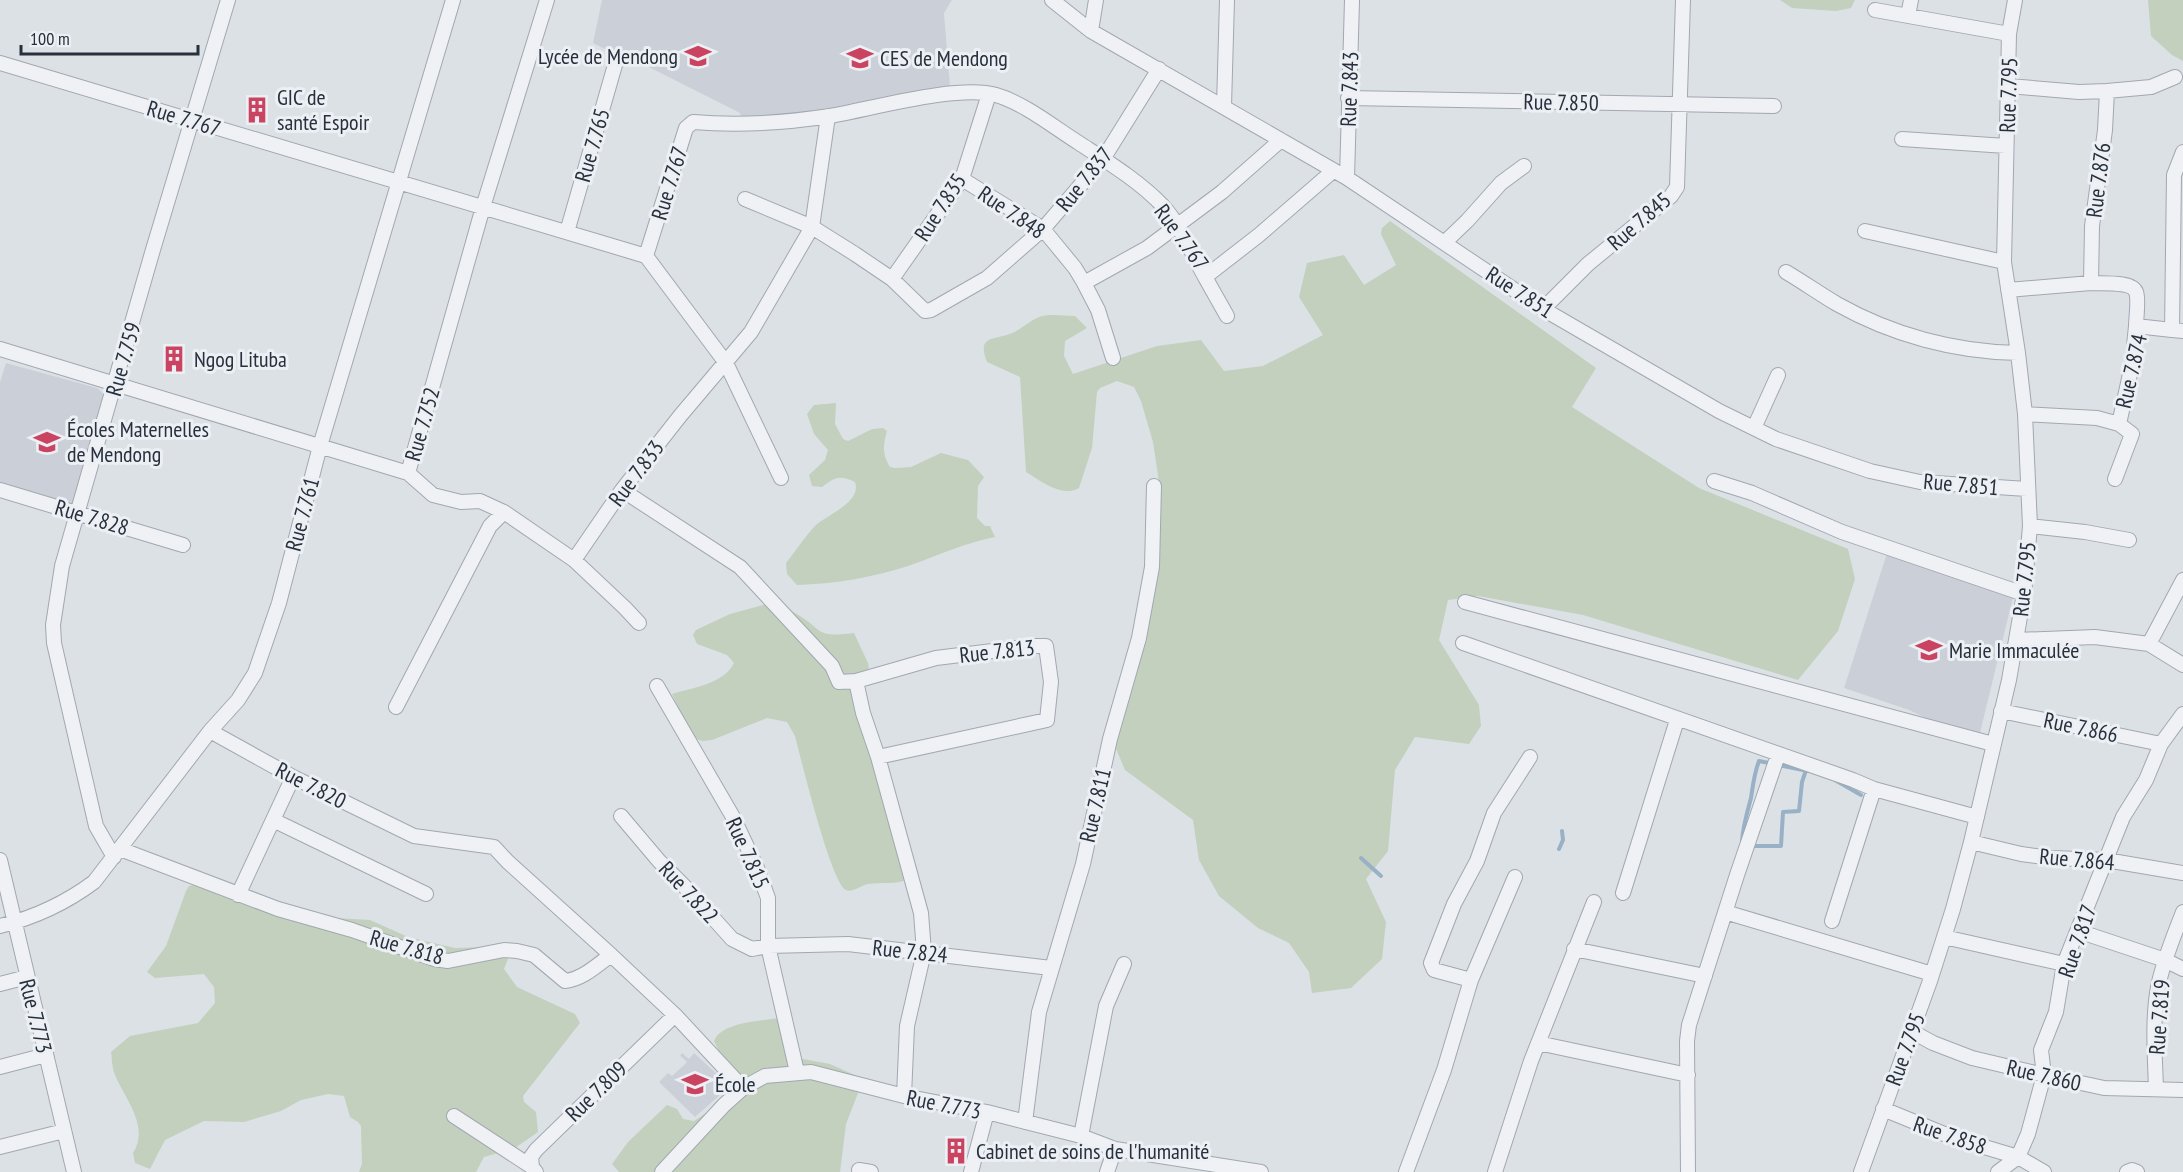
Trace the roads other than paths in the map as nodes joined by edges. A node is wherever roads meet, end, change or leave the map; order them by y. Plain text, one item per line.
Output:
1 (228, 0) edge
2 (453, 0) edge
3 (547, 0) edge
4 (1052, 0) edge
5 (1096, 0) edge
6 (1227, 0) edge
7 (1352, 0) edge
8 (1683, 0) edge
9 (1911, 0) edge
10 (2014, 0) edge
11 (1875, 10) dead end
12 (1908, 16) junction
13 (1091, 31) junction
14 (2009, 34) junction
15 (617, 58) dead end
16 (0, 63) edge
17 (1159, 69) junction
18 (2175, 77) dead end
19 (2009, 86) junction
20 (2107, 91) junction
21 (988, 94) junction
22 (1348, 98) junction
23 (1680, 104) junction
24 (1224, 106) junction
25 (1774, 106) dead end
26 (828, 116) junction
27 (192, 120) junction
28 (1902, 139) dead end
29 (1281, 140) junction
30 (2006, 146) junction
31 (2183, 152) edge
32 (1103, 159) junction
33 (1524, 166) dead end
34 (1333, 171) junction
35 (1347, 178) junction
36 (962, 179) junction
37 (399, 182) junction
38 (746, 199) dead end
39 (483, 207) junction
40 (1176, 226) junction
41 (812, 227) junction
42 (1043, 229) junction
43 (1865, 231) dead end
44 (567, 232) junction
45 (1445, 242) junction
46 (646, 256) junction
47 (2004, 262) junction
48 (1786, 272) dead end
49 (1205, 277) junction
50 (892, 279) junction
51 (1084, 283) junction
52 (2091, 283) junction
53 (2008, 290) junction
54 (1543, 309) junction
55 (1227, 316) dead end
56 (2136, 326) junction
57 (2177, 330) edge
58 (0, 349) edge
59 (2018, 353) junction
60 (1113, 358) dead end
61 (726, 363) junction
62 (1778, 375) dead end
63 (116, 384) junction
64 (2025, 414) junction
65 (2119, 424) junction
66 (1754, 428) junction
67 (320, 446) junction
68 (408, 473) junction
69 (780, 478) dead end
70 (2115, 479) dead end
71 (1714, 481) dead end
72 (1154, 486) dead end
73 (2027, 489) junction
74 (0, 490) edge
75 (622, 490) junction
76 (504, 512) junction
77 (79, 513) junction
78 (2030, 526) junction
79 (2128, 540) dead end
80 (183, 545) dead end
81 (574, 560) junction
82 (2183, 580) edge
83 (2024, 594) junction
84 (1465, 602) dead end
85 (639, 623) dead end
86 (2017, 640) junction
87 (1463, 643) dead end
88 (2149, 644) junction
89 (2183, 665) edge
90 (856, 681) junction
91 (657, 686) dead end
92 (396, 707) dead end
93 (2001, 711) junction
94 (2183, 714) edge
95 (1677, 720) junction
96 (210, 731) junction
97 (1994, 744) junction
98 (2161, 744) junction
99 (1778, 755) junction
100 (878, 757) junction
101 (1530, 757) dead end
102 (293, 777) junction
103 (1874, 789) junction
104 (621, 816) dead end
105 (1977, 817) junction
106 (273, 820) junction
107 (1971, 842) junction
108 (117, 853) junction
109 (0, 860) edge
110 (2106, 860) junction
111 (2183, 873) edge
112 (1515, 877) dead end
113 (1623, 893) dead end
114 (426, 894) dead end
115 (238, 895) junction
116 (1593, 902) dead end
117 (1725, 912) junction
118 (2183, 912) edge
119 (1832, 921) dead end
120 (7, 924) edge
121 (2078, 931) junction
122 (1944, 937) junction
123 (768, 946) junction
124 (1574, 949) junction
125 (924, 952) junction
126 (611, 955) junction
127 (2165, 960) junction
128 (1124, 964) dead end
129 (2064, 964) junction
130 (1052, 968) junction
131 (2183, 969) edge
132 (1932, 974) junction
133 (1705, 976) junction
134 (27, 977) junction
135 (1471, 980) junction
136 (0, 984) edge
137 (675, 1016) junction
138 (1911, 1031) junction
139 (1538, 1043) junction
140 (46, 1055) junction
141 (0, 1066) edge
142 (797, 1072) junction
143 (1688, 1075) junction
144 (2044, 1075) junction
145 (743, 1088) junction
146 (2156, 1089) junction
147 (2183, 1090) edge
148 (904, 1096) junction
149 (1883, 1109) junction
150 (987, 1112) junction
151 (454, 1116) dead end
152 (1025, 1122) junction
153 (64, 1131) junction
154 (1081, 1136) junction
155 (0, 1147) edge
156 (1115, 1149) junction
157 (2018, 1157) junction
158 (1226, 1169) edge
159 (534, 1170) edge
160 (74, 1172) edge
161 (662, 1172) edge
162 (971, 1172) edge
163 (1107, 1172) edge
164 (1261, 1172) edge
165 (1406, 1172) edge
166 (1495, 1172) edge
167 (1688, 1172) edge
168 (1861, 1172) edge
169 (1998, 1172) edge
170 (2044, 1172) edge
171 (2127, 1172) edge
172 (2137, 1172) edge

1 - 27 street, Rue 7.759
2 - 37 street, Rue 7.761
3 - 39 street, Rue 7.752
4 - 13 street, Rue 7.851
5 - 13 street
6 - 24 street
7 - 22 street, Rue 7.843
8 - 23 street, Rue 7.845
9 - 12 street
10 - 14 street, Rue 7.795
11 - 12 street
12 - 14 street
13 - 17 street, Rue 7.851
14 - 19 street, Rue 7.795
15 - 44 street, Rue 7.765
16 - 27 street, Rue 7.767
17 - 24 street, Rue 7.851
17 - 32 street, Rue 7.837
18 - 20 street
19 - 20 street
19 - 30 street, Rue 7.795
20 - 52 street, Rue 7.876
21 - 26 street, Rue 7.767
21 - 32 street, Rue 7.767
21 - 36 street, Rue 7.835
22 - 23 street, Rue 7.850
22 - 35 street, Rue 7.843
23 - 25 street, Rue 7.850
23 - 54 street, Rue 7.845
24 - 29 street, Rue 7.851
26 - 41 street, Rue 7.833
26 - 46 street, Rue 7.767
27 - 37 street, Rue 7.767
27 - 63 street, Rue 7.759
28 - 30 street
29 - 34 street, Rue 7.851
29 - 40 street
30 - 47 street, Rue 7.795
31 - 57 street
32 - 40 street, Rue 7.767
32 - 42 street, Rue 7.837
33 - 45 street
34 - 35 street, Rue 7.851
34 - 49 street, Rue 7.767
35 - 45 street, Rue 7.851
36 - 42 street, Rue 7.848
36 - 50 street, Rue 7.835
37 - 39 street, Rue 7.767
37 - 67 street, Rue 7.761
38 - 41 street
39 - 44 street, Rue 7.767
39 - 68 street, Rue 7.752
40 - 49 street, Rue 7.767
40 - 51 street
41 - 50 street
41 - 61 street, Rue 7.833
42 - 50 street, Rue 7.837
42 - 51 street, Rue 7.848
43 - 47 street
44 - 46 street, Rue 7.767
45 - 54 street, Rue 7.851
46 - 61 street
47 - 53 street, Rue 7.795
48 - 59 street
49 - 55 street
51 - 60 street, Rue 7.848
52 - 53 street
52 - 56 street
53 - 59 street, Rue 7.795
54 - 66 street, Rue 7.851
56 - 57 street, Rue 7.874
56 - 65 street, Rue 7.874
58 - 63 street, Rue 7.752
59 - 64 street, Rue 7.795
61 - 69 street
61 - 75 street, Rue 7.833
62 - 66 street
63 - 67 street, Rue 7.752
63 - 77 street, Rue 7.759
64 - 65 street, Rue 7.874
64 - 73 street, Rue 7.795
65 - 70 street
66 - 73 street, Rue 7.851
67 - 68 street, Rue 7.752
67 - 96 street, Rue 7.761
68 - 76 street
71 - 83 street
72 - 130 street, Rue 7.811
73 - 78 street, Rue 7.795
74 - 77 street, Rue 7.828
75 - 81 street, Rue 7.833
75 - 90 street
76 - 81 street
76 - 92 street
77 - 80 street, Rue 7.828
77 - 108 street, Rue 7.759
78 - 79 street
78 - 83 street, Rue 7.795
81 - 85 street
82 - 88 street
83 - 86 street, Rue 7.795
84 - 97 street
86 - 88 street
86 - 93 street, Rue 7.795
87 - 95 street
88 - 89 street
90 - 100 street
90 - 100 street, Rue 7.813
91 - 123 street, Rue 7.815
93 - 97 street, Rue 7.795
93 - 98 street, Rue 7.866
94 - 98 street, Rue 7.817
95 - 99 street
95 - 113 street
96 - 102 street, Rue 7.820
96 - 108 street, Rue 7.761
97 - 105 street, Rue 7.795
98 - 110 street, Rue 7.817
99 - 103 street
99 - 117 street
100 - 125 street
101 - 135 street
102 - 106 street
102 - 126 street, Rue 7.820
103 - 105 street
103 - 119 street
104 - 123 street, Rue 7.822
105 - 107 street, Rue 7.795
106 - 114 street
106 - 115 street
107 - 110 street, Rue 7.864
107 - 122 street, Rue 7.795
108 - 115 street, Rue 7.818
108 - 120 street, Rue 7.761
109 - 120 street, Rue 7.773
110 - 111 street, Rue 7.864
110 - 121 street, Rue 7.817
112 - 135 street
115 - 126 street, Rue 7.818
116 - 124 street
117 - 132 street
117 - 133 street
118 - 127 street, Rue 7.819
120 - 134 street, Rue 7.773
121 - 127 street
121 - 129 street, Rue 7.817
122 - 129 street
122 - 132 street, Rue 7.795
123 - 125 street, Rue 7.824
123 - 142 street, Rue 7.815
124 - 133 street
124 - 139 street
125 - 130 street, Rue 7.824
125 - 148 street
126 - 137 street
127 - 131 street
127 - 146 street, Rue 7.819
128 - 154 street
129 - 144 street, Rue 7.817
130 - 152 street, Rue 7.811
132 - 138 street, Rue 7.795
133 - 143 street
134 - 136 street
134 - 140 street, Rue 7.773
135 - 165 street
137 - 145 street
137 - 159 street, Rue 7.809
138 - 144 street, Rue 7.860
138 - 149 street, Rue 7.795
139 - 143 street
139 - 166 street
140 - 141 street
140 - 153 street, Rue 7.773
142 - 145 street, Rue 7.773
142 - 148 street, Rue 7.773
143 - 167 street
144 - 146 street, Rue 7.860
144 - 157 street, Rue 7.817
145 - 161 street, Rue 7.773
146 - 147 street, Rue 7.860
148 - 150 street, Rue 7.773
149 - 157 street, Rue 7.858
149 - 168 street, Rue 7.795
150 - 152 street, Rue 7.773
150 - 162 street
151 - 159 street
152 - 154 street, Rue 7.773
153 - 155 street
153 - 160 street, Rue 7.773
154 - 156 street, Rue 7.773
156 - 158 street, Rue 7.773
156 - 163 street
157 - 169 street
157 - 170 street, Rue 7.858
158 - 164 street, Rue 7.773
171 - 172 street

